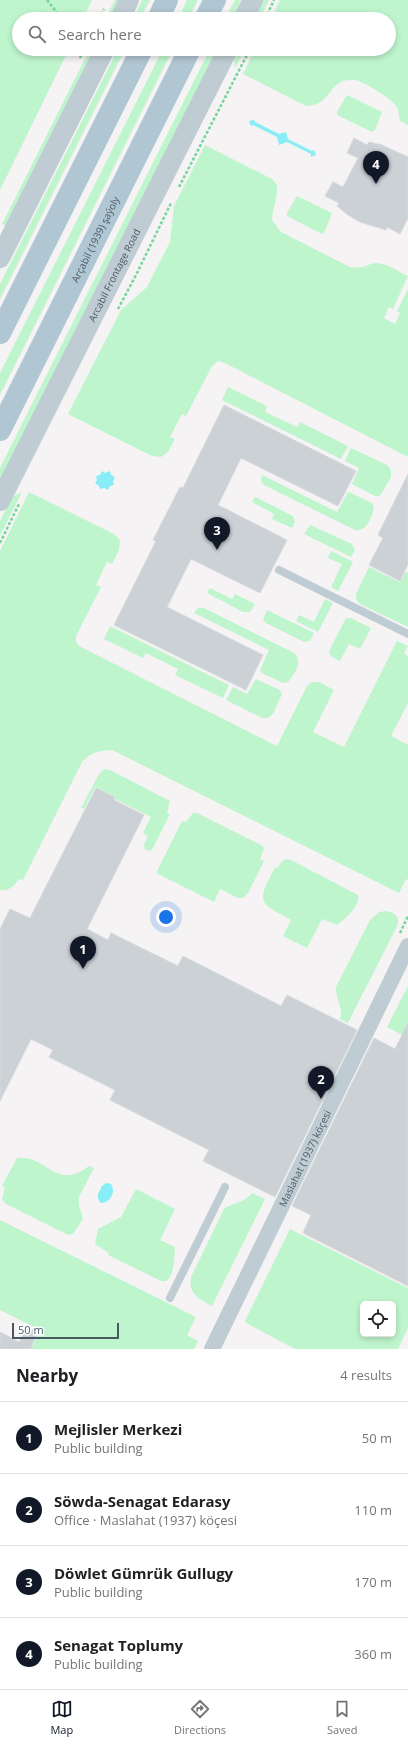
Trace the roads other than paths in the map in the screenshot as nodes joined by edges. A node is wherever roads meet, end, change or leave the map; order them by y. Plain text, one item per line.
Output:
1 (129, 0) edge
2 (167, 0) edge
3 (215, 0) edge
4 (253, 0) edge
5 (123, 12) edge
6 (161, 12) edge
7 (209, 12) edge
8 (247, 12) edge
9 (101, 56) edge
10 (138, 56) edge
11 (187, 56) edge
12 (224, 56) edge
13 (0, 258) edge
14 (0, 333) edge
15 (0, 430) edge
16 (0, 501) edge
17 (279, 570) dead end
18 (408, 634) edge
19 (408, 946) edge
20 (225, 1187) dead end
21 (170, 1298) dead end
22 (212, 1349) edge

1 - 5 street
2 - 6 main road
3 - 7 main road
4 - 8 street
9 - 13 street
10 - 14 main road
11 - 15 main road, Arçabil (1939) şaýoly
12 - 16 street, Arcabil Frontage Road
17 - 18 lane
19 - 22 street, Maslahat (1937) köçesi
20 - 21 lane

